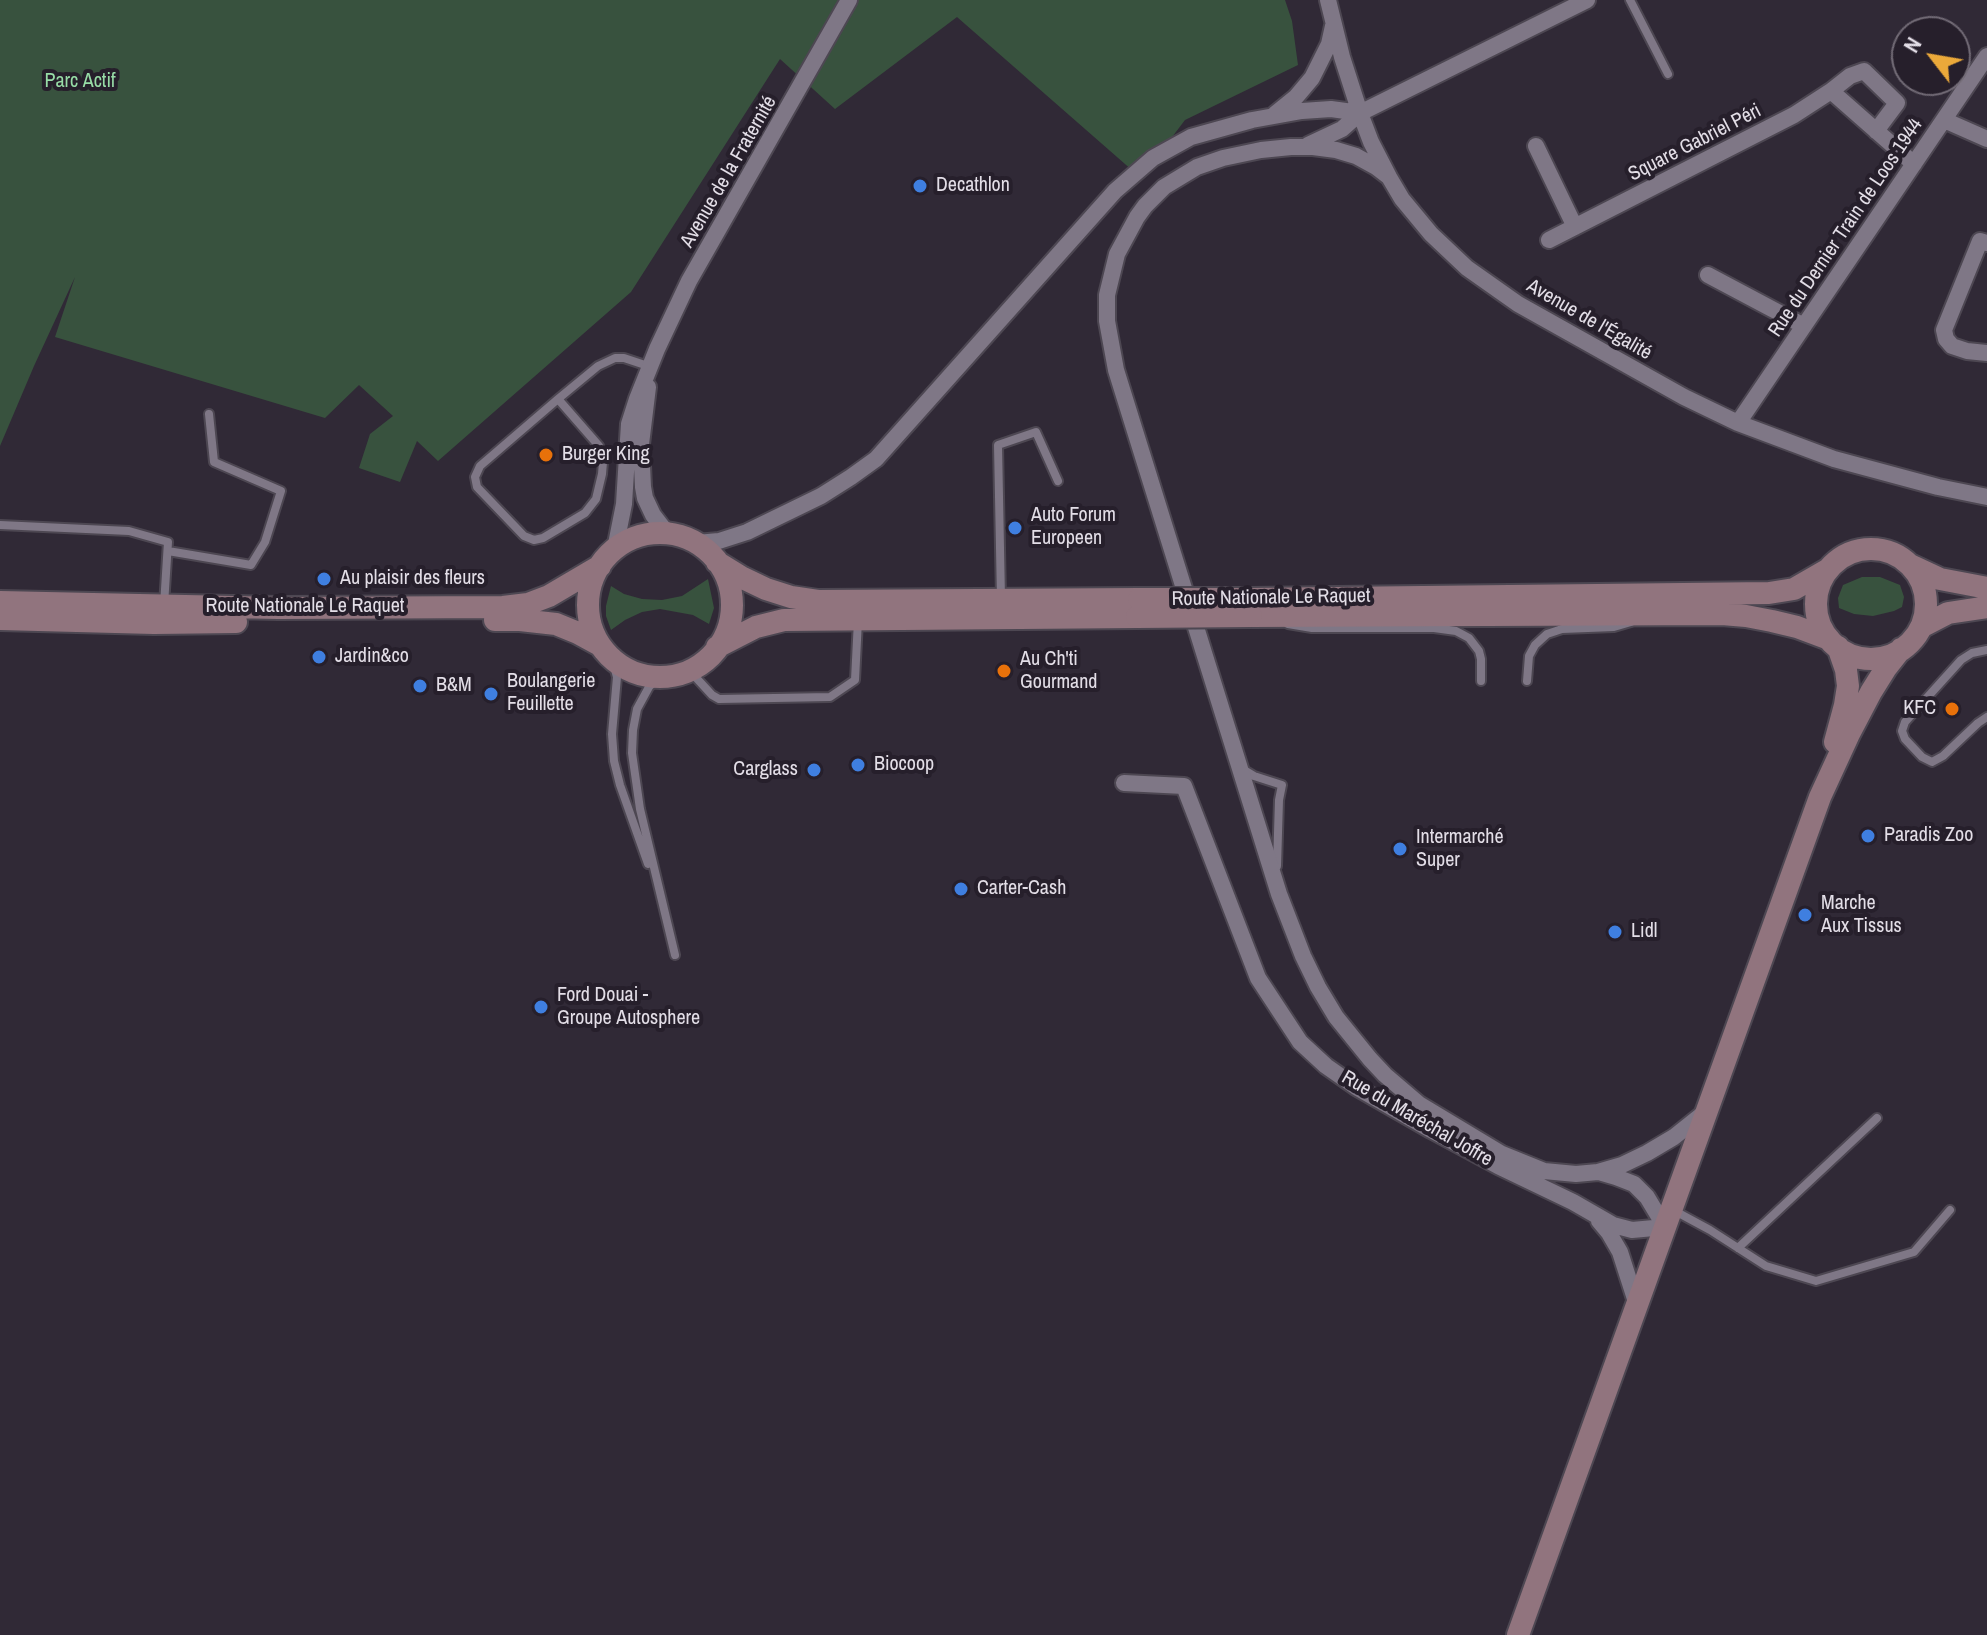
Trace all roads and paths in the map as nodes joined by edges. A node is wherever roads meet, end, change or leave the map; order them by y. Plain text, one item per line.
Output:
1 (849, 0) edge
2 (1328, 0) edge
3 (1587, 0) edge
4 (1630, 0) edge
5 (1334, 25) junction
6 (1987, 56) edge
7 (1668, 74) dead end
8 (1831, 91) junction
9 (1360, 113) junction
10 (1273, 116) junction
11 (1944, 120) junction
12 (1876, 131) junction
13 (1987, 139) edge
14 (1536, 146) dead end
15 (1302, 147) junction
16 (1914, 164) junction
17 (1389, 177) junction
18 (1575, 227) junction
19 (1549, 240) dead end
20 (1987, 243) edge
21 (1708, 275) dead end
22 (1804, 326) junction
23 (1987, 353) edge
24 (651, 367) junction
25 (558, 399) junction
26 (209, 414) dead end
27 (1738, 423) junction
28 (1058, 481) dead end
29 (1987, 497) edge
30 (0, 525) edge
31 (672, 534) junction
32 (697, 543) junction
33 (168, 551) junction
34 (607, 557) junction
35 (717, 562) junction
36 (1909, 564) junction
37 (1827, 570) junction
38 (1987, 588) edge
39 (0, 602) edge
40 (1645, 604) junction
41 (164, 606) junction
42 (1255, 607) junction
43 (1987, 607) edge
44 (1001, 609) junction
45 (0, 619) edge
46 (858, 619) junction
47 (1921, 627) junction
48 (1833, 643) junction
49 (717, 647) junction
50 (1901, 649) junction
51 (1987, 650) edge
52 (606, 652) junction
53 (689, 670) junction
54 (659, 677) junction
55 (1481, 681) dead end
56 (1527, 681) dead end
57 (1987, 717) edge
58 (1240, 768) junction
59 (1124, 783) dead end
60 (1820, 797) junction
61 (658, 887) junction
62 (1279, 894) junction
63 (675, 955) dead end
64 (1708, 1109) junction
65 (1877, 1118) dead end
66 (1598, 1172) junction
67 (1950, 1210) dead end
68 (1589, 1212) junction
69 (1669, 1218) junction
70 (1738, 1248) junction
71 (1637, 1305) junction
72 (1518, 1635) edge

1 - 24 street, Avenue de la Fraternité
2 - 5 street, Avenue de l'Égalité
3 - 9 street
4 - 7 lane
5 - 9 street, Avenue de l'Égalité
5 - 10 street
6 - 11 street, Rue du Dernier Train de Loos 1944
8 - 12 street
8 - 12 street, Square Gabriel Péri
8 - 18 street, Square Gabriel Péri
9 - 10 street
9 - 15 street
9 - 17 street, Avenue de l'Égalité
10 - 32 street
11 - 13 street
11 - 16 street, Rue du Dernier Train de Loos 1944
12 - 16 street
14 - 18 street
15 - 17 street
15 - 58 street
16 - 22 street, Rue du Dernier Train de Loos 1944
17 - 27 street, Avenue de l'Égalité
18 - 19 street, Square Gabriel Péri
20 - 23 street
21 - 22 street
22 - 27 street, Rue du Dernier Train de Loos 1944
24 - 25 lane
24 - 31 street, Avenue de la Fraternité
24 - 34 street, Avenue de la Fraternité
25 - 25 lane
26 - 33 lane
27 - 29 street, Avenue de l'Égalité
28 - 44 lane
30 - 33 lane
31 - 32 main road
31 - 34 main road
32 - 35 main road
33 - 41 lane
34 - 41 main road, Route Nationale Le Raquet
34 - 52 main road
35 - 44 main road, Route Nationale Le Raquet
35 - 49 main road
36 - 37 main road
36 - 38 main road
36 - 47 main road
37 - 40 main road, Route Nationale Le Raquet
37 - 48 main road
39 - 41 main road, Route Nationale Le Raquet
40 - 42 main road, Route Nationale Le Raquet
40 - 48 main road, Route Nationale Le Raquet
40 - 56 lane
42 - 44 main road, Route Nationale Le Raquet, bridge
42 - 55 lane
43 - 47 main road
44 - 46 main road, Route Nationale Le Raquet
45 - 52 main road, Route Nationale Le Raquet
46 - 49 main road, Route Nationale Le Raquet
46 - 53 lane
47 - 50 main road
48 - 50 main road
48 - 60 main road
49 - 53 main road
50 - 60 main road
51 - 57 lane
52 - 54 main road
52 - 61 lane
53 - 54 main road
54 - 61 lane
58 - 62 street
58 - 62 lane
59 - 68 street, Rue du Maréchal Joffre
60 - 64 main road
61 - 63 lane
62 - 66 street
64 - 66 street
64 - 69 main road
65 - 70 lane
66 - 69 street
67 - 70 lane
68 - 69 street, Rue du Maréchal Joffre
68 - 71 street, Rue du Maréchal Joffre
69 - 70 lane
69 - 71 main road
71 - 72 main road

